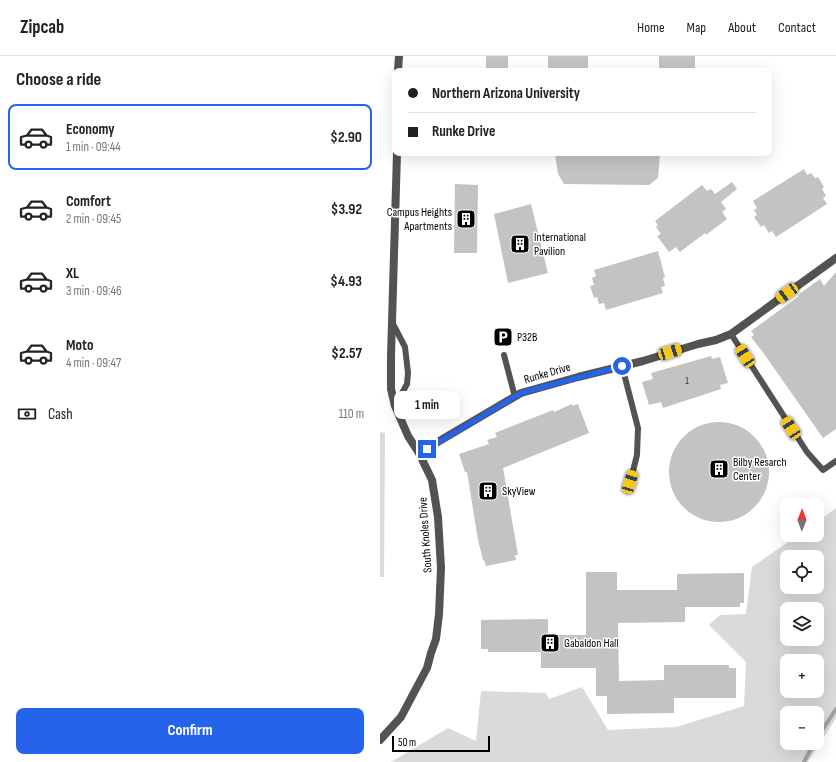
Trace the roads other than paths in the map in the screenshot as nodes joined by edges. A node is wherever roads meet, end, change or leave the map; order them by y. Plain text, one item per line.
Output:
1 (399, 56) edge
2 (398, 68) edge
3 (397, 156) edge
4 (836, 258) edge
5 (392, 322) junction
6 (730, 334) junction
7 (504, 356) dead end
8 (622, 366) junction
9 (515, 397) junction
10 (395, 406) junction
11 (419, 453) junction
12 (836, 461) edge
13 (628, 491) dead end
14 (380, 740) edge

1 - 2 street
3 - 5 street, South Knoles Drive
4 - 6 street, Runke Drive
5 - 10 street, South Knoles Drive
5 - 10 lane
6 - 8 street, Runke Drive
6 - 12 lane
7 - 9 lane
8 - 9 street, Runke Drive
8 - 13 lane
9 - 11 street, Runke Drive
10 - 11 street, South Knoles Drive
11 - 14 street, South Knoles Drive

